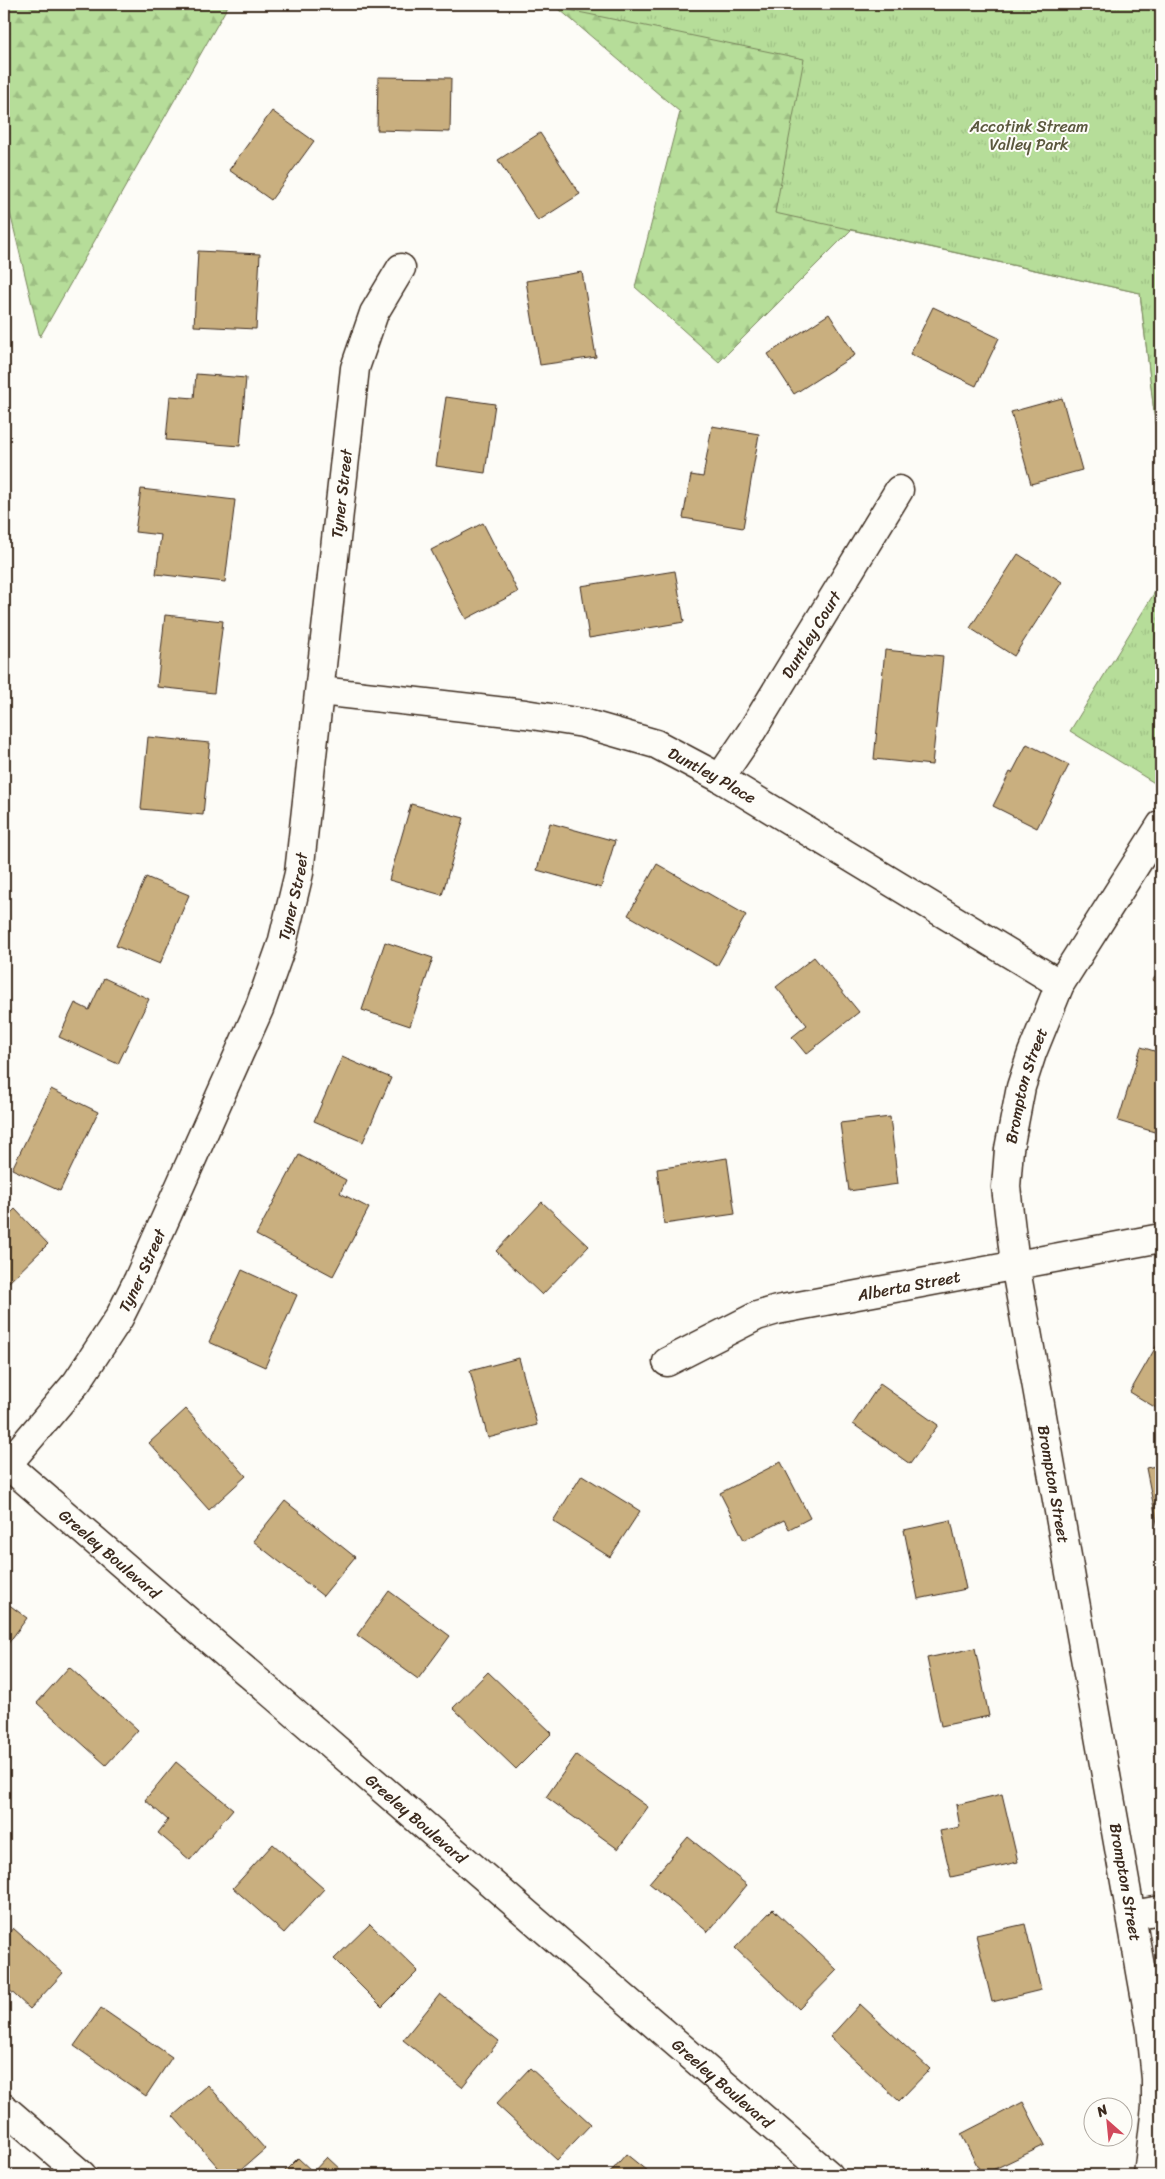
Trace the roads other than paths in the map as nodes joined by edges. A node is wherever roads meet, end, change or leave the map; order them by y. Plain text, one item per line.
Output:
1 (401, 268) dead end
2 (899, 490) dead end
3 (320, 691) junction
4 (720, 778) junction
5 (1161, 825) edge
6 (1060, 984) junction
7 (1161, 1238) edge
8 (1015, 1264) junction
9 (667, 1362) dead end
10 (5, 1463) edge
11 (1161, 1910) edge
12 (1132, 1916) junction
13 (4, 2108) edge
14 (82, 2175) edge
15 (829, 2175) edge
16 (1148, 2175) edge

1 - 3 street, Tyner Street
2 - 4 street, Duntley Court
3 - 4 street, Duntley Place
3 - 10 street, Tyner Street
4 - 6 street, Duntley Place
5 - 6 street, Brompton Street
6 - 8 street, Brompton Street
7 - 8 street, Alberta Street
8 - 9 street, Alberta Street
8 - 12 street, Brompton Street
10 - 15 street, Greeley Boulevard
11 - 12 street
12 - 16 street, Brompton Street
13 - 14 street

